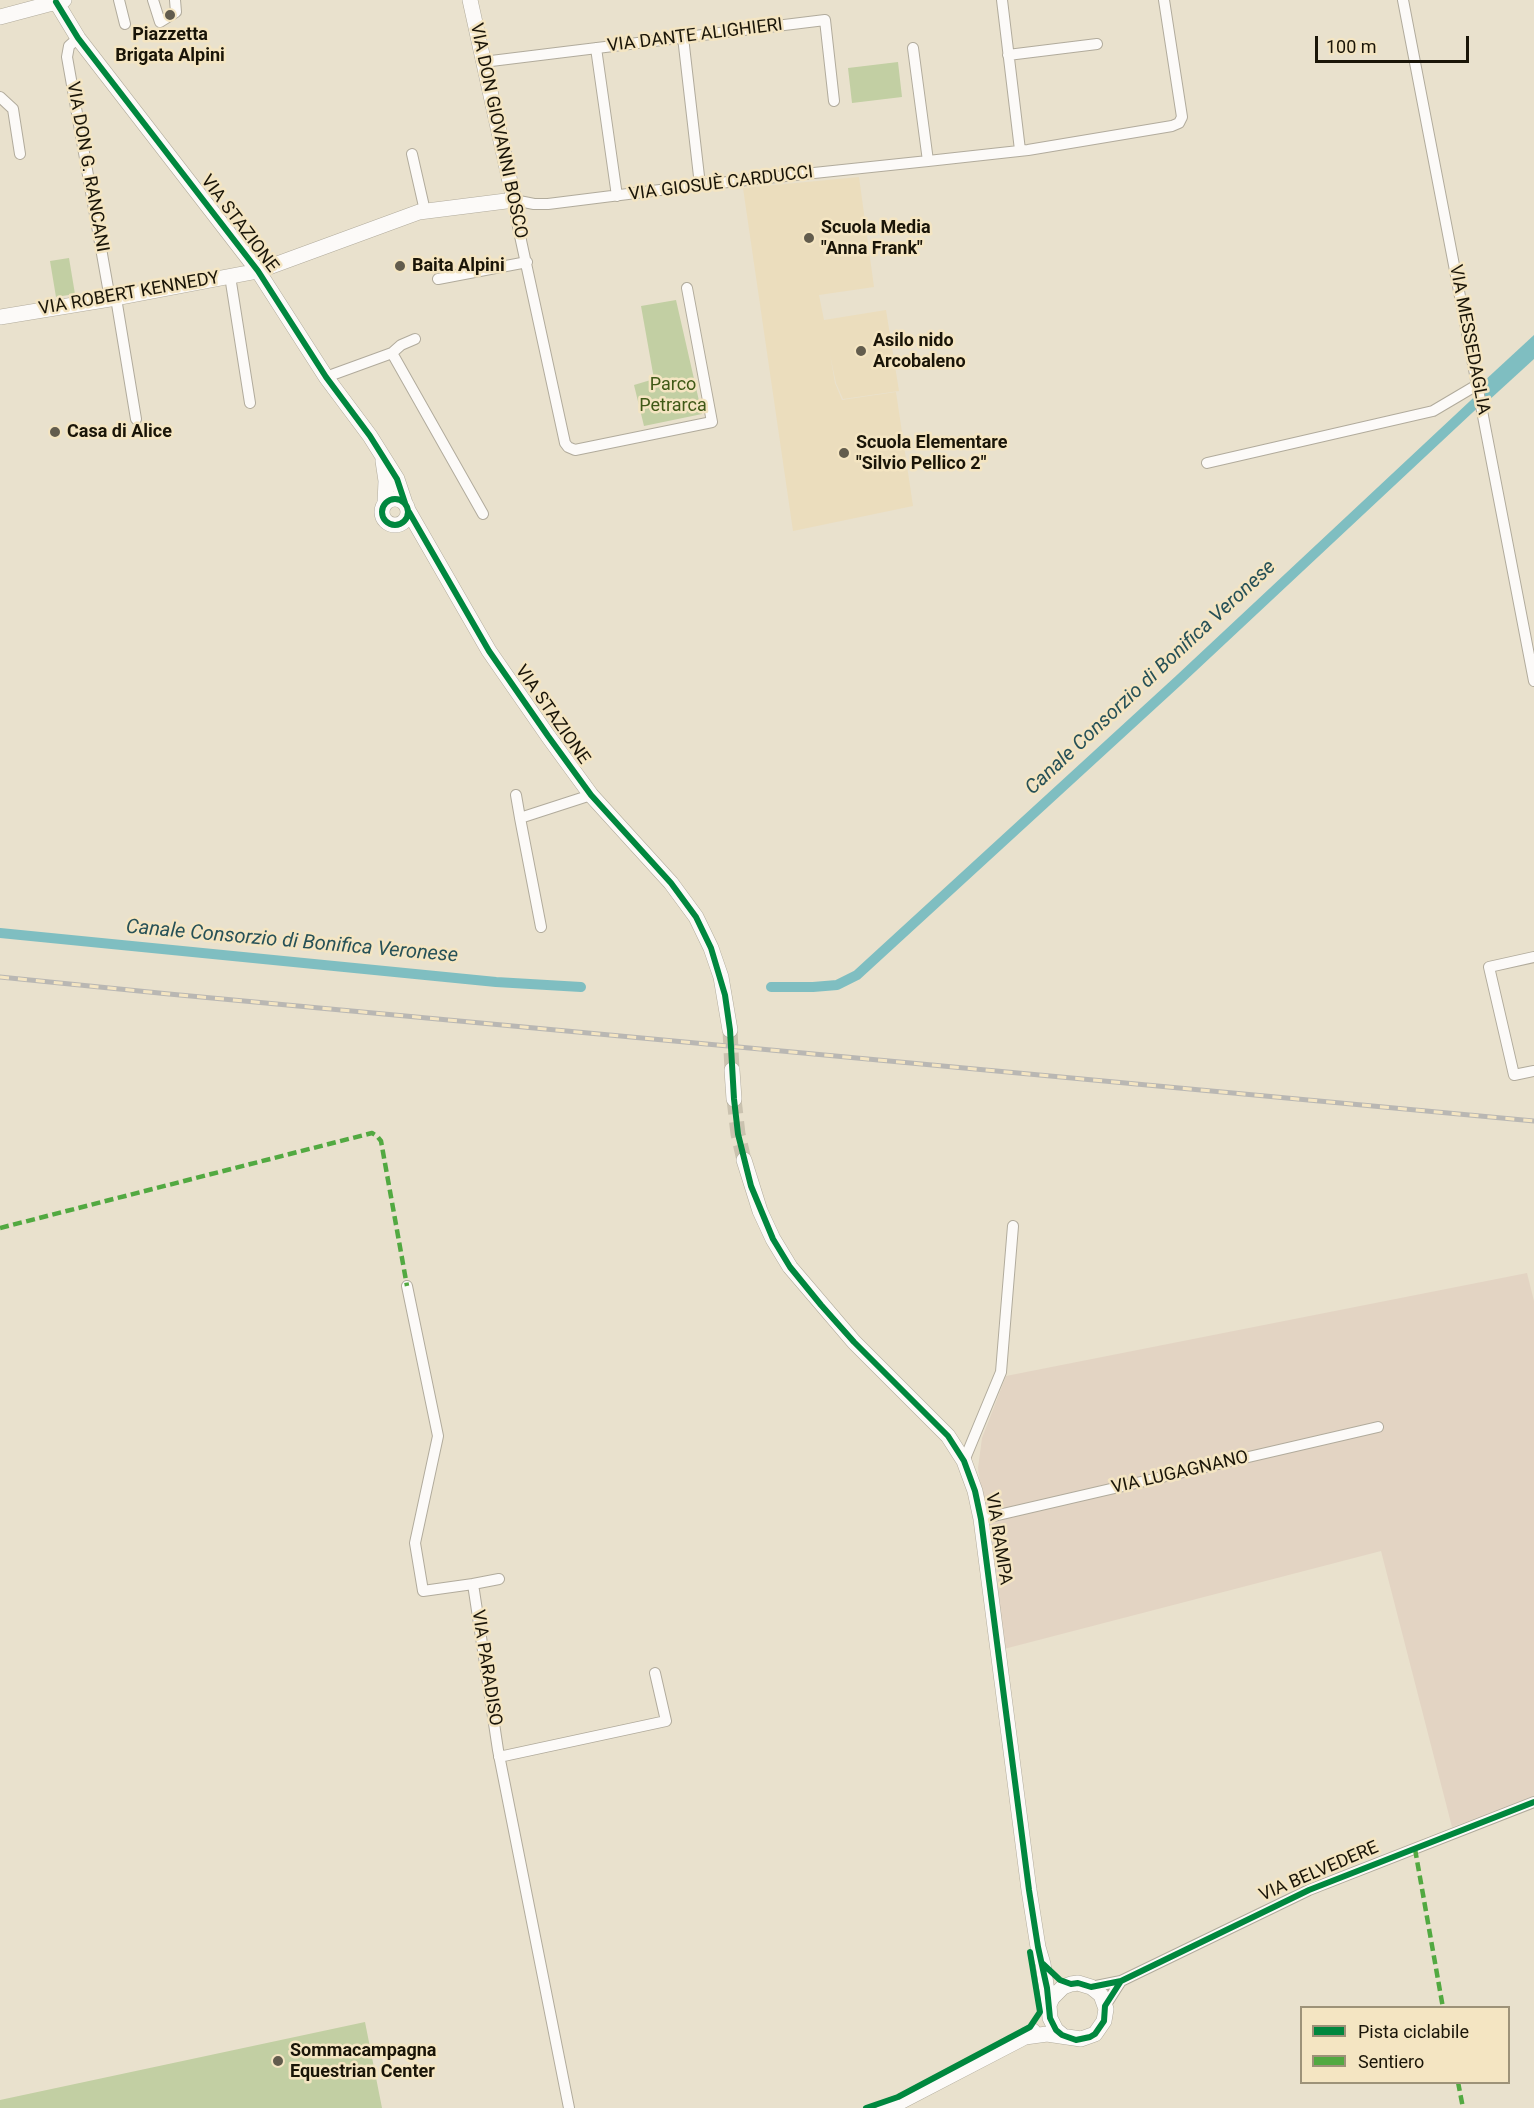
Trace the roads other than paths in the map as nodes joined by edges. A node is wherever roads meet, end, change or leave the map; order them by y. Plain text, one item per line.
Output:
1 (119, 0) edge
2 (153, 0) edge
3 (175, 0) edge
4 (470, 0) edge
5 (1002, 0) edge
6 (1164, 0) edge
7 (1403, 0) edge
8 (59, 1) edge
9 (0, 17) edge
10 (124, 24) dead end
11 (683, 37) junction
12 (78, 38) junction
13 (1097, 44) dead end
14 (596, 48) junction
15 (913, 48) dead end
16 (1008, 55) junction
17 (483, 62) junction
18 (0, 96) edge
19 (834, 101) dead end
20 (1020, 150) junction
21 (20, 154) dead end
22 (412, 154) dead end
23 (928, 162) junction
24 (700, 185) junction
25 (617, 196) junction
26 (514, 200) junction
27 (424, 211) junction
28 (527, 262) junction
29 (258, 271) junction
30 (230, 276) junction
31 (438, 279) dead end
32 (687, 288) dead end
33 (113, 299) junction
34 (0, 317) edge
35 (415, 339) dead end
36 (392, 353) junction
37 (326, 377) junction
38 (1477, 385) junction
39 (250, 403) dead end
40 (136, 419) dead end
41 (382, 458) junction
42 (1207, 463) dead end
43 (385, 502) junction
44 (407, 507) junction
45 (483, 514) dead end
46 (397, 525) junction
47 (433, 555) junction
48 (1534, 681) edge
49 (516, 795) dead end
50 (591, 795) junction
51 (520, 818) junction
52 (541, 927) dead end
53 (1534, 957) edge
54 (730, 1030) tunnel mouth
55 (732, 1070) tunnel mouth
56 (1534, 1071) edge
57 (734, 1099) tunnel mouth
58 (744, 1160) tunnel mouth
59 (1013, 1226) dead end
60 (407, 1286) dead end
61 (1378, 1427) dead end
62 (964, 1461) junction
63 (981, 1519) junction
64 (499, 1579) dead end
65 (473, 1584) junction
66 (655, 1673) dead end
67 (499, 1757) junction
68 (1534, 1802) edge
69 (1043, 1964) junction
70 (1122, 1981) junction
71 (1071, 1984) junction
72 (1091, 1987) junction
73 (1105, 2006) junction
74 (1049, 2009) junction
75 (1062, 2035) junction
76 (1025, 2037) junction
77 (569, 2108) edge
78 (884, 2108) edge

1 - 10 street
2 - 3 street
4 - 17 street, VIA DON GIOVANNI BOSCO
5 - 16 street
6 - 20 street, VIA GIOSUÈ CARDUCCI
7 - 38 street, VIA MESSEDAGLIA
8 - 9 street
8 - 12 street, VIA STAZIONE
11 - 14 street, VIA DANTE ALIGHIERI
11 - 19 street, VIA DANTE ALIGHIERI
11 - 24 street
12 - 29 street, VIA STAZIONE
12 - 33 street, VIA DON G. RANCANI
13 - 16 street
14 - 17 street, VIA DANTE ALIGHIERI
14 - 25 street
15 - 23 street
16 - 20 street
17 - 26 street, VIA DON GIOVANNI BOSCO
18 - 21 street
20 - 23 street, VIA GIOSUÈ CARDUCCI
22 - 27 street
23 - 24 street, VIA GIOSUÈ CARDUCCI
24 - 25 street, VIA GIOSUÈ CARDUCCI
25 - 26 street, VIA GIOSUÈ CARDUCCI
26 - 27 street, VIA ROBERT KENNEDY
26 - 28 street, VIA DON GIOVANNI BOSCO
27 - 29 street, VIA ROBERT KENNEDY
28 - 31 street, VIA DON GIOVANNI BOSCO
28 - 32 street, VIA DON GIOVANNI BOSCO
29 - 30 street, VIA ROBERT KENNEDY
29 - 37 street, VIA STAZIONE
30 - 33 street, VIA ROBERT KENNEDY
30 - 39 street
33 - 34 street, VIA ROBERT KENNEDY
33 - 40 street, VIA DON G. RANCANI
35 - 36 street
36 - 37 street
36 - 45 street
37 - 41 street, VIA STAZIONE
38 - 42 street
38 - 48 street, VIA MESSEDAGLIA
41 - 43 street, VIA STAZIONE
41 - 44 street, VIA STAZIONE
43 - 44 street
43 - 46 street, VIA STAZIONE
44 - 46 street
44 - 47 street, VIA STAZIONE
46 - 47 street, VIA STAZIONE
47 - 50 street, VIA STAZIONE
49 - 51 street
50 - 51 street
50 - 54 street, VIA STAZIONE
51 - 52 street
53 - 56 street
55 - 57 street
58 - 62 street, VIA RAMPA
59 - 62 street
60 - 65 street, VIA PARADISO
61 - 63 street, VIA LUGAGNANO
62 - 63 street, VIA RAMPA
63 - 69 street, VIA RAMPA
64 - 65 street
65 - 67 street, VIA PARADISO
66 - 67 street
67 - 77 street, VIA PARADISO
68 - 70 street, VIA BELVEDERE
69 - 71 street
69 - 74 street, VIA RAMPA
70 - 72 street, VIA BELVEDERE
70 - 73 street, VIA BELVEDERE
71 - 72 street, VIA BELVEDERE
71 - 74 street, VIA BELVEDERE
72 - 73 street
73 - 75 street, VIA BELVEDERE
74 - 75 street
74 - 76 street, VIA BELVEDERE
75 - 76 street, VIA BELVEDERE
76 - 78 street, VIA BELVEDERE

